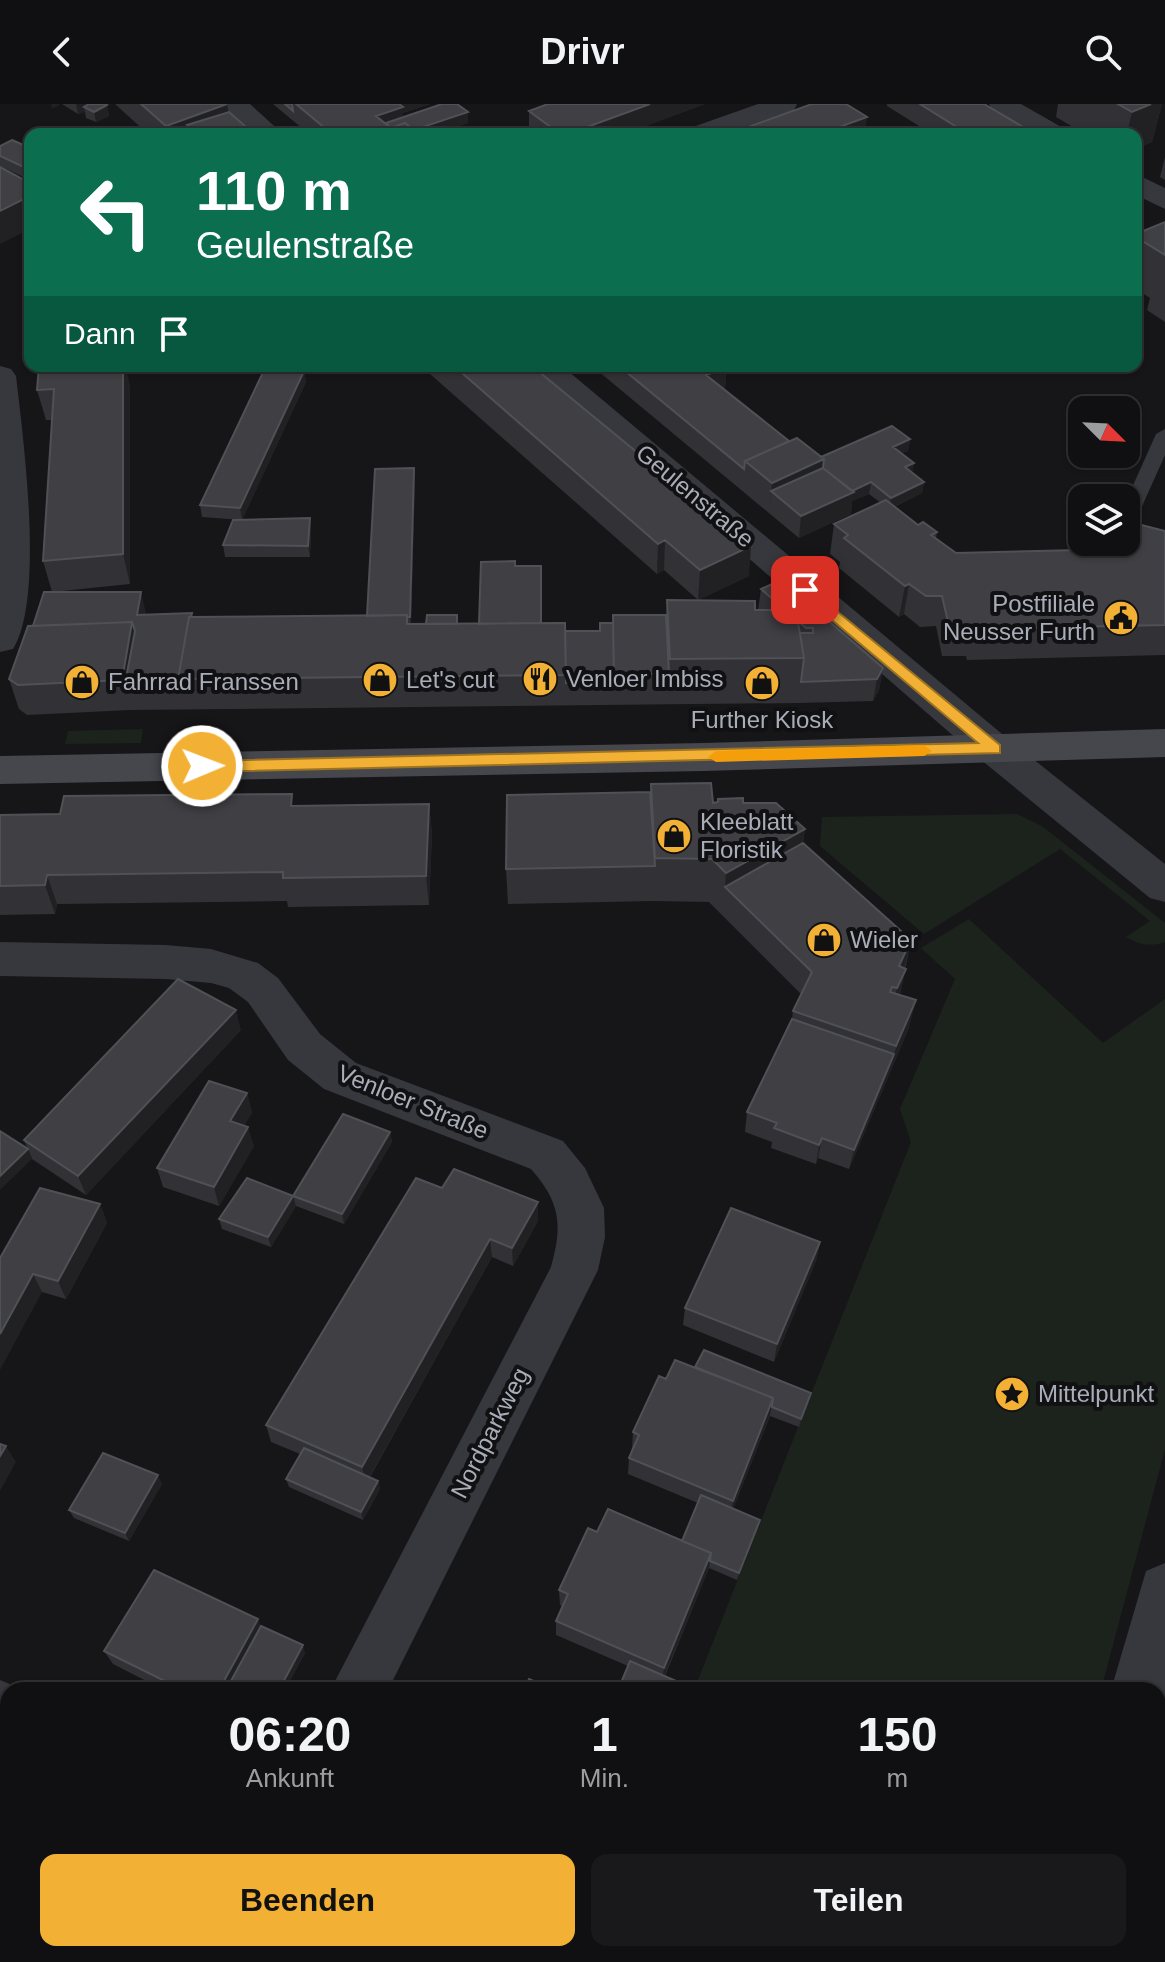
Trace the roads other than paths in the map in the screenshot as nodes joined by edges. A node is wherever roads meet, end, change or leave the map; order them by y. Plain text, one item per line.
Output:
1 (234, 104) edge
2 (784, 104) edge
3 (1002, 104) edge
4 (262, 128) edge
5 (717, 128) edge
6 (1043, 128) edge
7 (1142, 187) edge
8 (1165, 200) edge
9 (550, 372) edge
10 (1, 388) edge
11 (1165, 434) edge
12 (1140, 490) edge
13 (0, 640) edge
14 (1165, 743) edge
15 (994, 749) junction
16 (0, 770) edge
17 (1165, 887) edge
18 (0, 959) edge
19 (568, 1177) joint
20 (1165, 1590) edge
21 (363, 1682) edge
22 (1141, 1682) edge

1 - 4 street
2 - 5 street
3 - 6 street
7 - 8 street
9 - 15 street, Geulenstraße
10 - 13 street
11 - 12 lane
14 - 15 main road
15 - 16 main road
15 - 17 street, Geulenstraße
18 - 19 street, Venloer Straße
19 - 21 street, Nordparkweg
20 - 22 street

